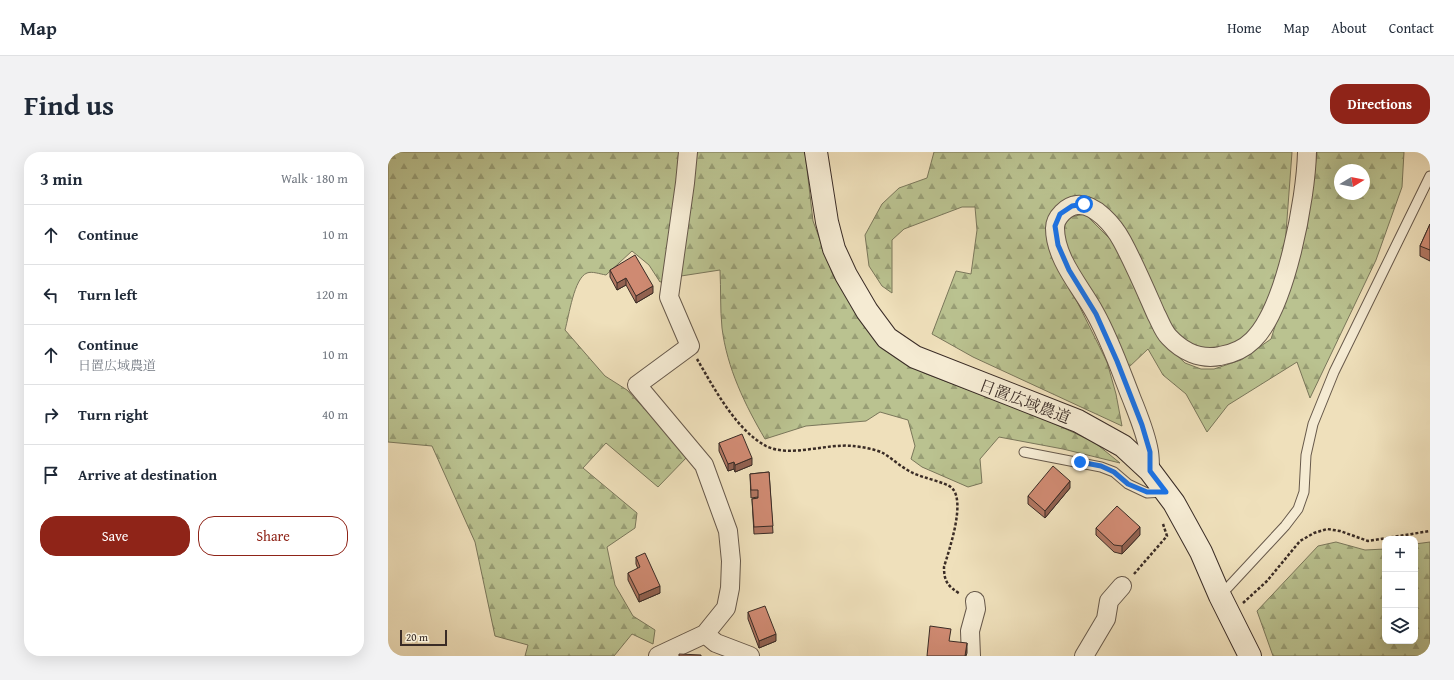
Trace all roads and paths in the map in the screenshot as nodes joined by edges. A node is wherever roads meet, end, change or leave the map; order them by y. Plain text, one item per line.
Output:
1 (688, 152) edge
2 (816, 152) edge
3 (1307, 152) edge
4 (1430, 176) edge
5 (690, 346) junction
6 (1024, 452) dead end
7 (1150, 471) junction
8 (1166, 492) junction
9 (1162, 521) dead end
10 (1430, 531) edge
11 (1122, 586) joint
12 (975, 601) joint
13 (1225, 606) junction
14 (706, 634) junction
15 (658, 656) edge
16 (750, 656) edge
17 (971, 656) edge
18 (1084, 656) edge
19 (1250, 656) edge

1 - 5 street
2 - 7 street, 日置広域農道
3 - 7 street
4 - 13 lane
5 - 12 path
5 - 14 street
6 - 8 lane
7 - 8 street, 日置広域農道
8 - 13 street, 日置広域農道
9 - 11 path
10 - 13 path
11 - 18 street
12 - 17 street
13 - 19 street, 日置広域農道
14 - 15 street
14 - 16 street

